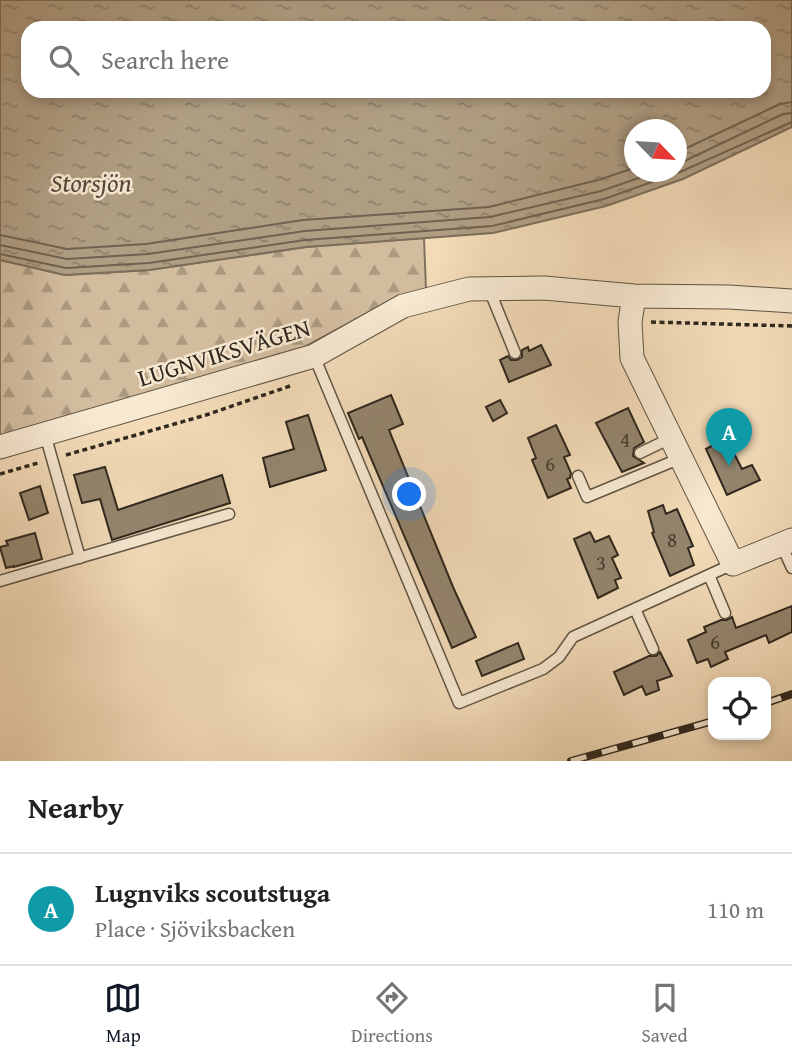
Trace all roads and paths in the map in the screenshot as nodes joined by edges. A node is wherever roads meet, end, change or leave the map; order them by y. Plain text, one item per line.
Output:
1 (489, 289) junction
2 (634, 296) junction
3 (792, 302) edge
4 (630, 322) junction
5 (792, 326) edge
6 (515, 353) dead end
7 (317, 363) junction
8 (45, 434) junction
9 (0, 447) edge
10 (676, 448) junction
11 (639, 453) dead end
12 (52, 459) junction
13 (0, 474) edge
14 (578, 476) dead end
15 (229, 514) dead end
16 (786, 542) edge
17 (80, 558) junction
18 (733, 564) junction
19 (792, 568) edge
20 (709, 575) junction
21 (0, 581) edge
22 (635, 609) junction
23 (725, 613) dead end
24 (653, 649) dead end

1 - 2 street, LUGNVIKSVÄGEN
1 - 6 lane
1 - 7 street, LUGNVIKSVÄGEN
2 - 3 street, LUGNVIKSVÄGEN
2 - 4 street
4 - 5 path
4 - 10 street
7 - 8 street, LUGNVIKSVÄGEN
7 - 12 path
7 - 22 lane
8 - 9 street, LUGNVIKSVÄGEN
8 - 12 lane
10 - 11 lane
10 - 14 lane
10 - 18 street
12 - 13 path
12 - 17 lane
15 - 17 lane
16 - 18 street
16 - 19 lane
17 - 21 lane
18 - 20 lane
20 - 22 lane
20 - 23 lane
22 - 24 lane

